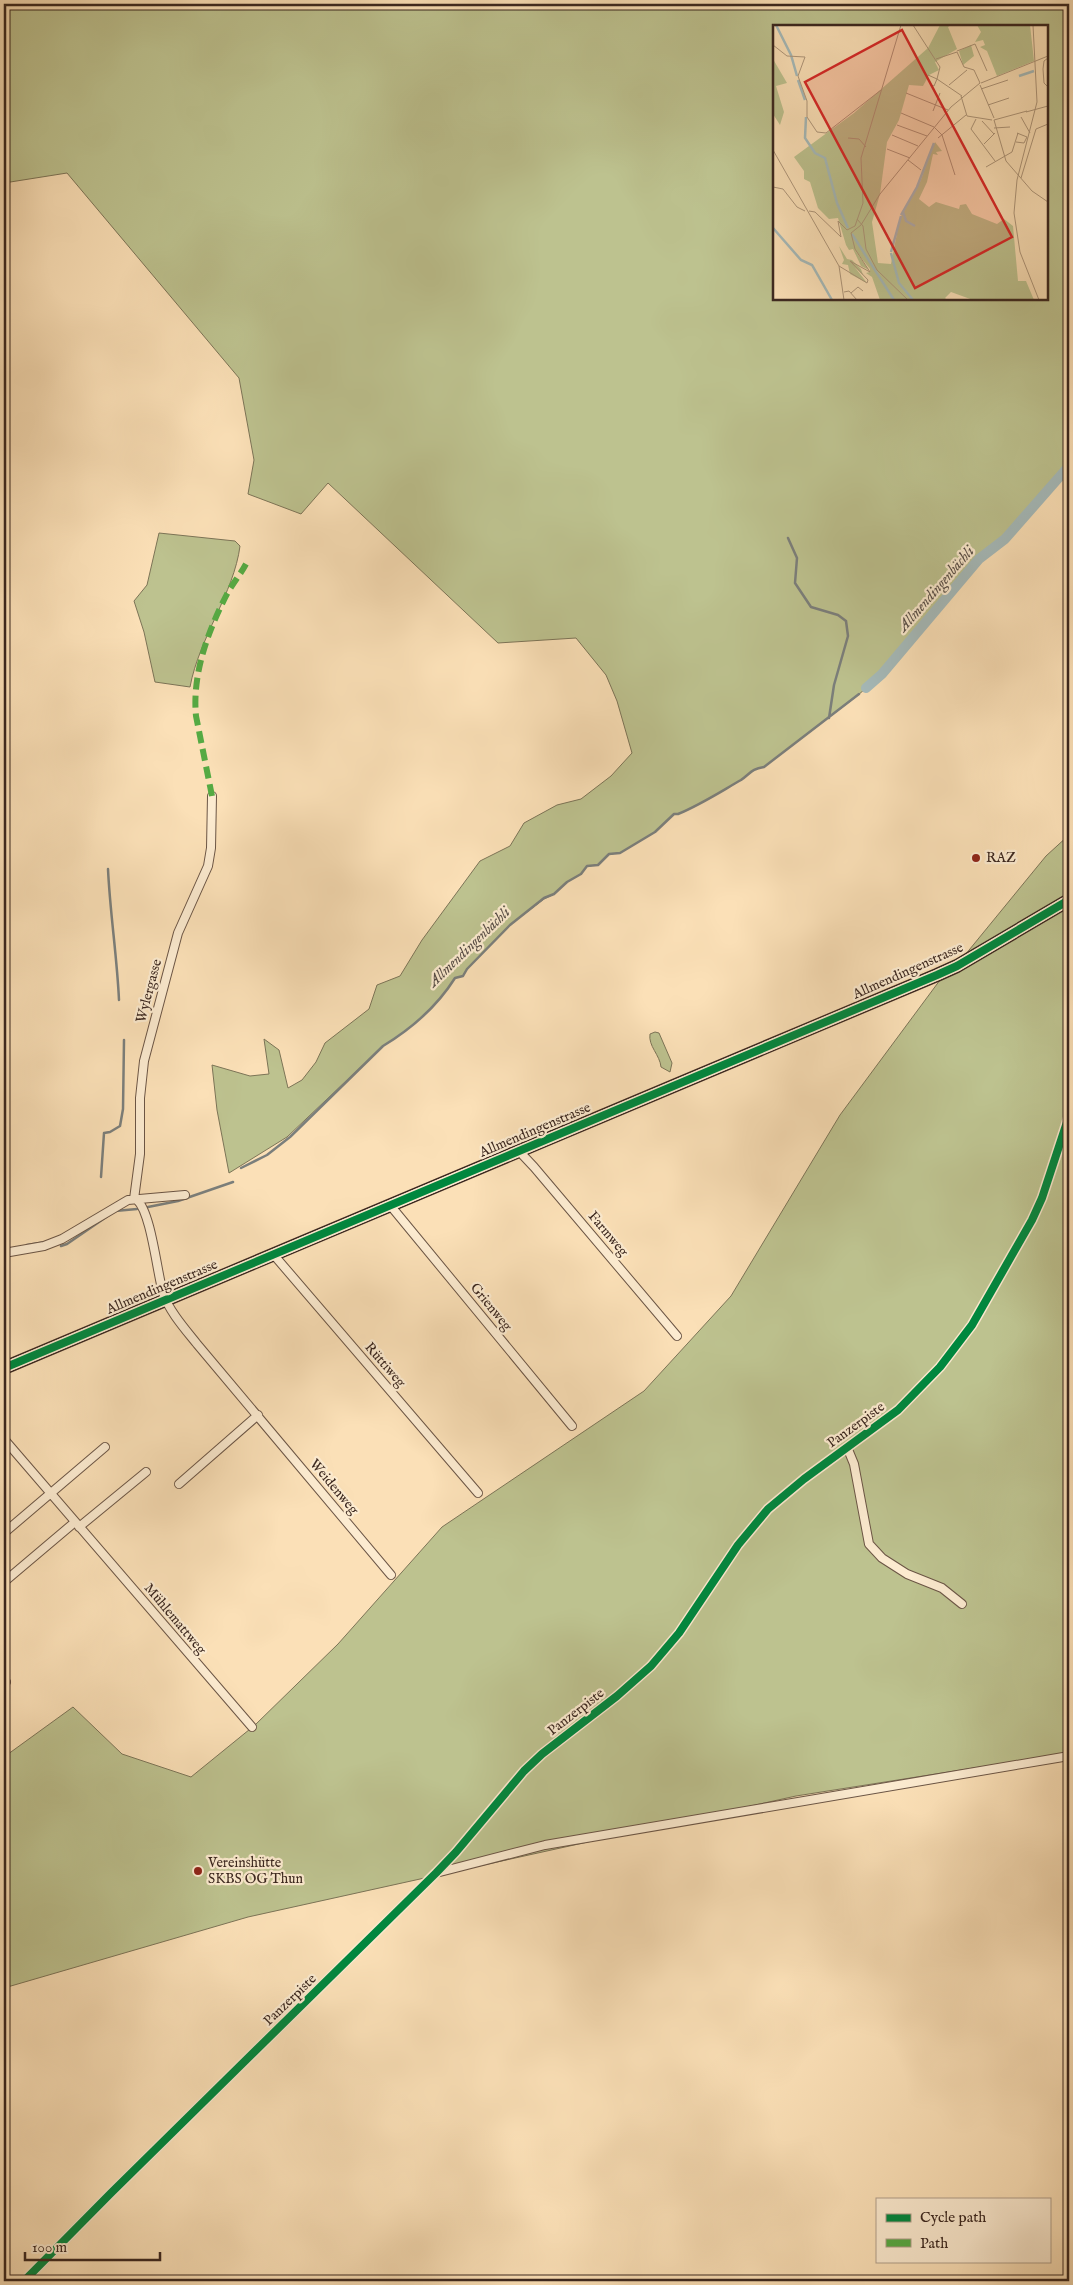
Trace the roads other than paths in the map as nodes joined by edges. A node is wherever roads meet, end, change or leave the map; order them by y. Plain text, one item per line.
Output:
1 (212, 796) dead end
2 (1069, 900) edge
3 (1069, 1116) edge
4 (518, 1150) junction
5 (186, 1195) dead end
6 (136, 1199) junction
7 (390, 1205) junction
8 (4, 1253) edge
9 (273, 1254) junction
10 (166, 1300) junction
11 (677, 1336) dead end
12 (4, 1368) edge
13 (258, 1415) junction
14 (572, 1426) dead end
15 (4, 1438) edge
16 (105, 1447) dead end
17 (848, 1447) junction
18 (146, 1472) dead end
19 (179, 1484) dead end
20 (52, 1493) junction
21 (478, 1494) dead end
22 (77, 1525) junction
23 (4, 1533) edge
24 (391, 1575) dead end
25 (4, 1582) edge
26 (962, 1604) dead end
27 (252, 1727) dead end
28 (1069, 1756) edge
29 (436, 1873) junction
30 (24, 2281) edge

1 - 6 street, Wylergasse
2 - 4 street, Allmendingenstrasse
3 - 17 street, Panzerpiste
4 - 7 street, Allmendingenstrasse
4 - 11 street, Farmweg
5 - 6 street
6 - 8 street
6 - 10 street, Wylergasse
7 - 9 street, Allmendingenstrasse
7 - 14 street, Grienweg
9 - 10 street, Allmendingenstrasse
9 - 21 street, Rüttiweg
10 - 12 street, Allmendingenstrasse
10 - 13 street, Weidenweg
13 - 19 street
13 - 24 street, Weidenweg
15 - 20 street, Mühlemattweg
16 - 20 street
17 - 26 street
17 - 29 street, Panzerpiste
18 - 22 street
20 - 22 street, Mühlemattweg
20 - 23 street
22 - 25 street
22 - 27 street, Mühlemattweg
28 - 29 street
29 - 30 street, Panzerpiste

